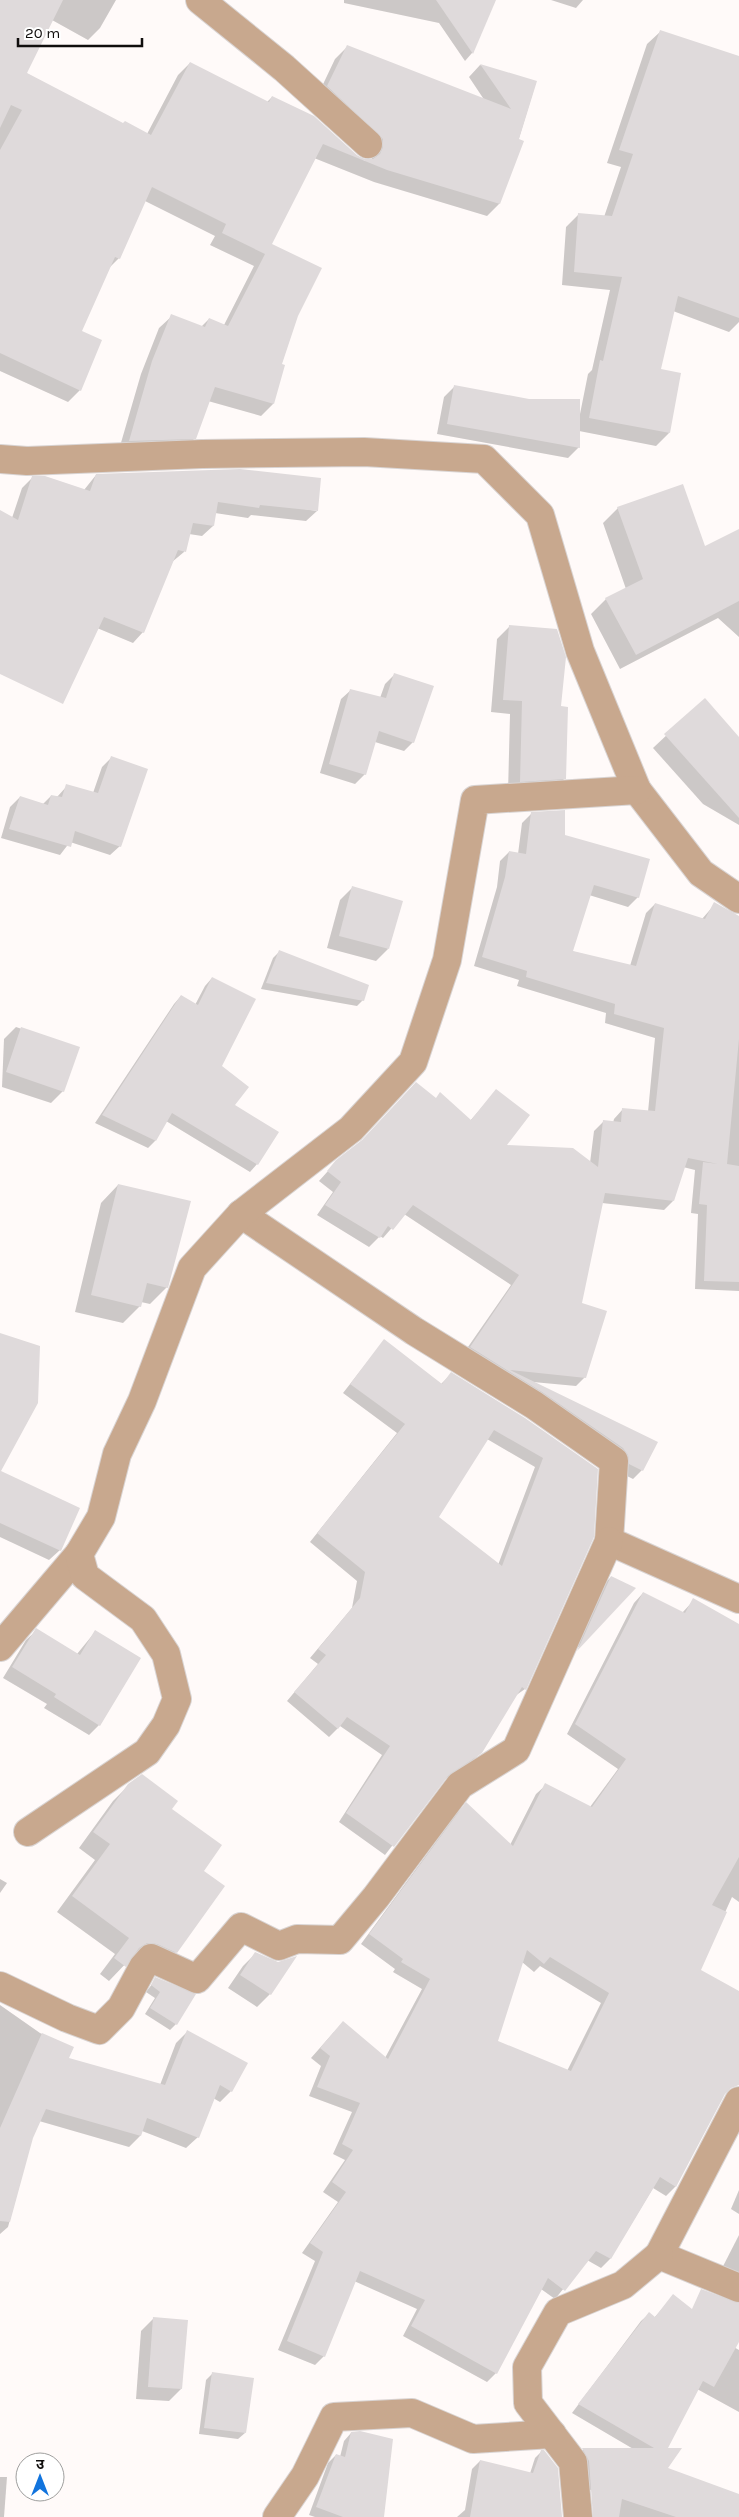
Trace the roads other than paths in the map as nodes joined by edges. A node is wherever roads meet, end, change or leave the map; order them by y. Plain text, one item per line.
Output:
1 (200, 0) edge
2 (368, 144) dead end
3 (0, 459) edge
4 (637, 790) junction
5 (739, 899) edge
6 (241, 1214) junction
7 (610, 1541) junction
8 (79, 1554) junction
9 (739, 1599) edge
10 (0, 1647) edge
11 (28, 1832) dead end
12 (0, 1986) edge
13 (739, 2101) edge
14 (659, 2255) junction
15 (739, 2288) edge
16 (552, 2434) junction
17 (277, 2517) edge
18 (578, 2517) edge

1 - 2 street
3 - 4 street
4 - 5 street
4 - 6 street
6 - 7 street
6 - 8 street
7 - 9 street
7 - 12 street
8 - 10 street
8 - 11 street
13 - 14 street
14 - 15 street
14 - 16 street
16 - 17 street
16 - 18 street

